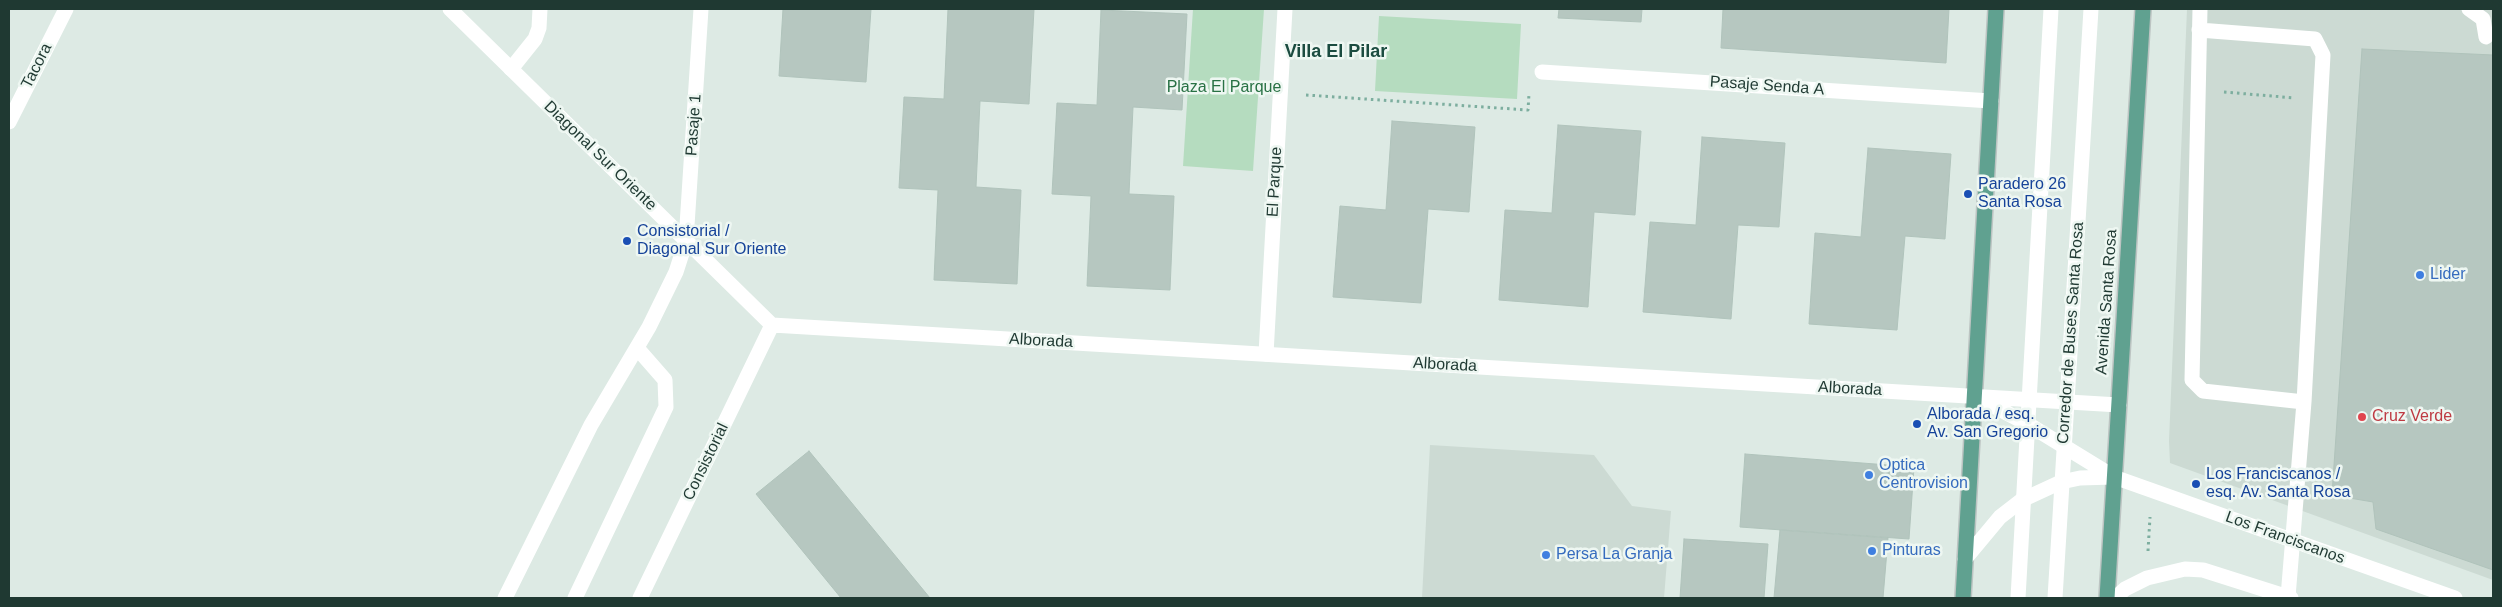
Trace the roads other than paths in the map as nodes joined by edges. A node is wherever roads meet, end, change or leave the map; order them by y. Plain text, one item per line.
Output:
1 (66, 9) edge
2 (450, 9) edge
3 (540, 9) edge
4 (702, 9) edge
5 (1285, 9) edge
6 (1996, 9) edge
7 (2051, 9) edge
8 (2091, 9) edge
9 (2143, 9) edge
10 (2200, 9) edge
11 (2469, 9) edge
12 (2199, 30) junction
13 (2486, 37) dead end
14 (511, 69) junction
15 (1542, 72) road end
16 (1991, 101) junction
17 (10, 117) edge
18 (686, 241) junction
19 (772, 325) junction
20 (637, 348) junction
21 (1266, 354) junction
22 (1974, 396) junction
23 (2028, 399) junction
24 (2066, 401) junction
25 (2304, 402) junction
26 (2119, 404) junction
27 (2026, 423) junction
28 (2064, 448) junction
29 (2114, 478) junction
30 (2061, 482) junction
31 (2022, 500) junction
32 (2293, 540) junction
33 (1965, 559) junction
34 (505, 598) edge
35 (575, 598) edge
36 (640, 598) edge
37 (1963, 598) edge
38 (2018, 598) edge
39 (2055, 598) edge
40 (2107, 598) edge
41 (2115, 598) edge
42 (2289, 598) edge
43 (2455, 598) edge

1 - 17 street, Tacora
2 - 14 street, Diagonal Sur Oriente
3 - 14 street
4 - 18 street, Pasaje 1
5 - 21 street, El Parque
6 - 16 main road
7 - 23 street
8 - 24 street, Corredor de Buses Santa Rosa
9 - 26 main road, Avenida Santa Rosa
10 - 12 street
11 - 13 street
12 - 25 street
12 - 25 street
14 - 18 street, Diagonal Sur Oriente
15 - 16 street, Pasaje Senda A
16 - 22 main road
18 - 19 street, Diagonal Sur Oriente
18 - 20 street, Pasaje 1
19 - 21 street, Alborada
19 - 36 street, Consistorial
20 - 34 street, Pasaje 1
20 - 35 street
21 - 22 street, Alborada
22 - 23 street, Alborada
22 - 27 street, Los Franciscanos
22 - 33 main road
23 - 24 street, Alborada
23 - 27 street
24 - 26 street, Alborada
24 - 28 street, Corredor de Buses Santa Rosa
25 - 32 street
26 - 29 main road, Avenida Santa Rosa
27 - 28 street, Los Franciscanos
27 - 31 street
28 - 29 street, Los Franciscanos
28 - 30 street, Corredor de Buses Santa Rosa
29 - 30 street, Los Franciscanos
29 - 32 street, Los Franciscanos
29 - 40 main road, Avenida Santa Rosa
30 - 31 street, Los Franciscanos
30 - 39 street, Corredor de Buses Santa Rosa
31 - 33 street, Los Franciscanos
31 - 38 street
32 - 42 street
32 - 43 street, Los Franciscanos
33 - 37 main road
41 - 42 street

